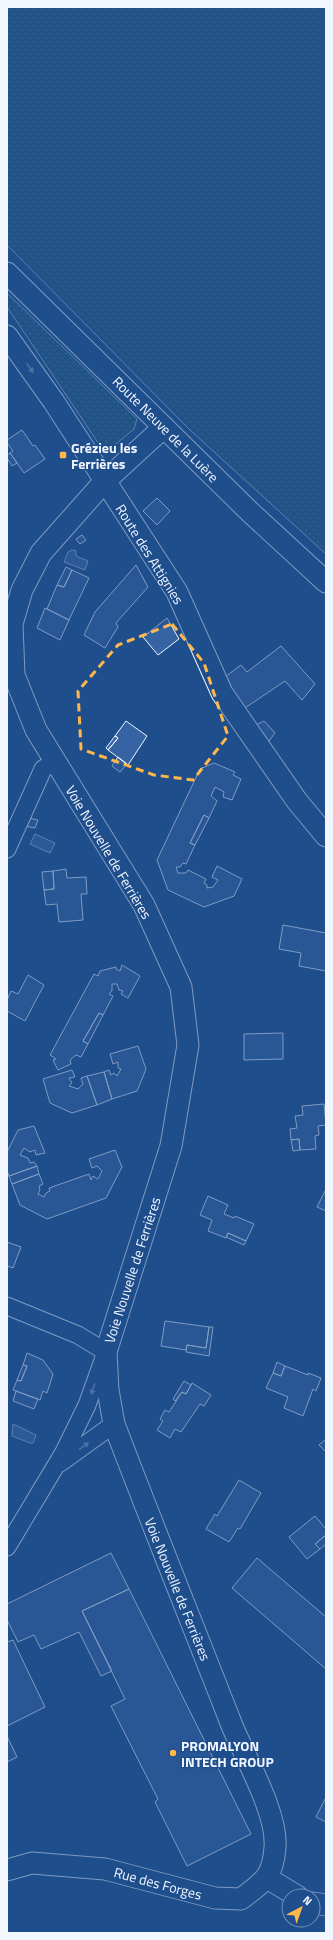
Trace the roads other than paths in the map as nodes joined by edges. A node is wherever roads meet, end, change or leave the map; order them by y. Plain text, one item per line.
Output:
1 (7, 273) edge
2 (7, 336) edge
3 (164, 427) junction
4 (104, 482) junction
5 (326, 582) edge
6 (55, 761) junction
7 (326, 836) edge
8 (7, 850) edge
9 (7, 1306) edge
10 (106, 1352) junction
11 (114, 1424) junction
12 (55, 1467) junction
13 (7, 1547) edge
14 (7, 1870) edge
15 (267, 1878) junction
16 (284, 1888) edge

1 - 3 street, Route Neuve de la Luère
2 -> 4 street, Route des Attignies
3 - 4 street, Voie Nouvelle de Ferrières
3 - 5 street, Route Neuve de la Luère
4 - 6 street, Voie Nouvelle de Ferrières
4 - 7 street, Route des Attignies
6 - 8 street
6 - 10 street, Voie Nouvelle de Ferrières
9 - 10 street
10 - 11 street, Voie Nouvelle de Ferrières
10 -> 12 street
12 -> 11 street
11 - 15 street, Voie Nouvelle de Ferrières
12 - 13 street
14 - 15 street, Rue des Forges
15 - 16 street

